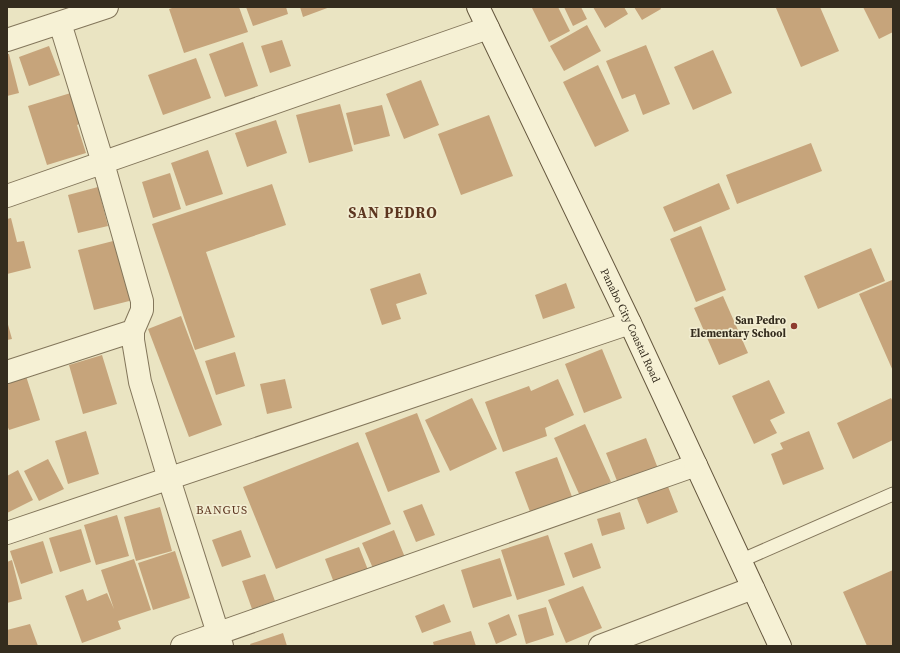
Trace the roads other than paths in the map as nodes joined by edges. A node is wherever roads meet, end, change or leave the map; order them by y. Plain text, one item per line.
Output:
1 (107, 7) edge
2 (478, 7) edge
3 (60, 23) junction
4 (488, 28) junction
5 (7, 40) edge
6 (103, 163) junction
7 (7, 196) edge
8 (630, 323) junction
9 (134, 331) junction
10 (7, 372) edge
11 (696, 465) junction
12 (169, 479) junction
13 (893, 494) edge
14 (7, 532) edge
15 (740, 561) junction
16 (753, 588) junction
17 (220, 640) edge
18 (182, 646) edge
19 (600, 646) edge
20 (780, 646) edge

1 - 3 street
2 - 4 street, Panabo City Coastal Road
3 - 5 street
3 - 6 street
4 - 6 street
4 - 8 street, Panabo City Coastal Road
6 - 7 street
6 - 9 street
8 - 11 street, Panabo City Coastal Road
8 - 12 street
9 - 10 street
9 - 12 street
11 - 15 street, Panabo City Coastal Road
11 - 17 street
12 - 14 street
12 - 17 street
13 - 15 lane
15 - 16 street, Panabo City Coastal Road
16 - 19 street
16 - 20 street, Panabo City Coastal Road
17 - 18 street

